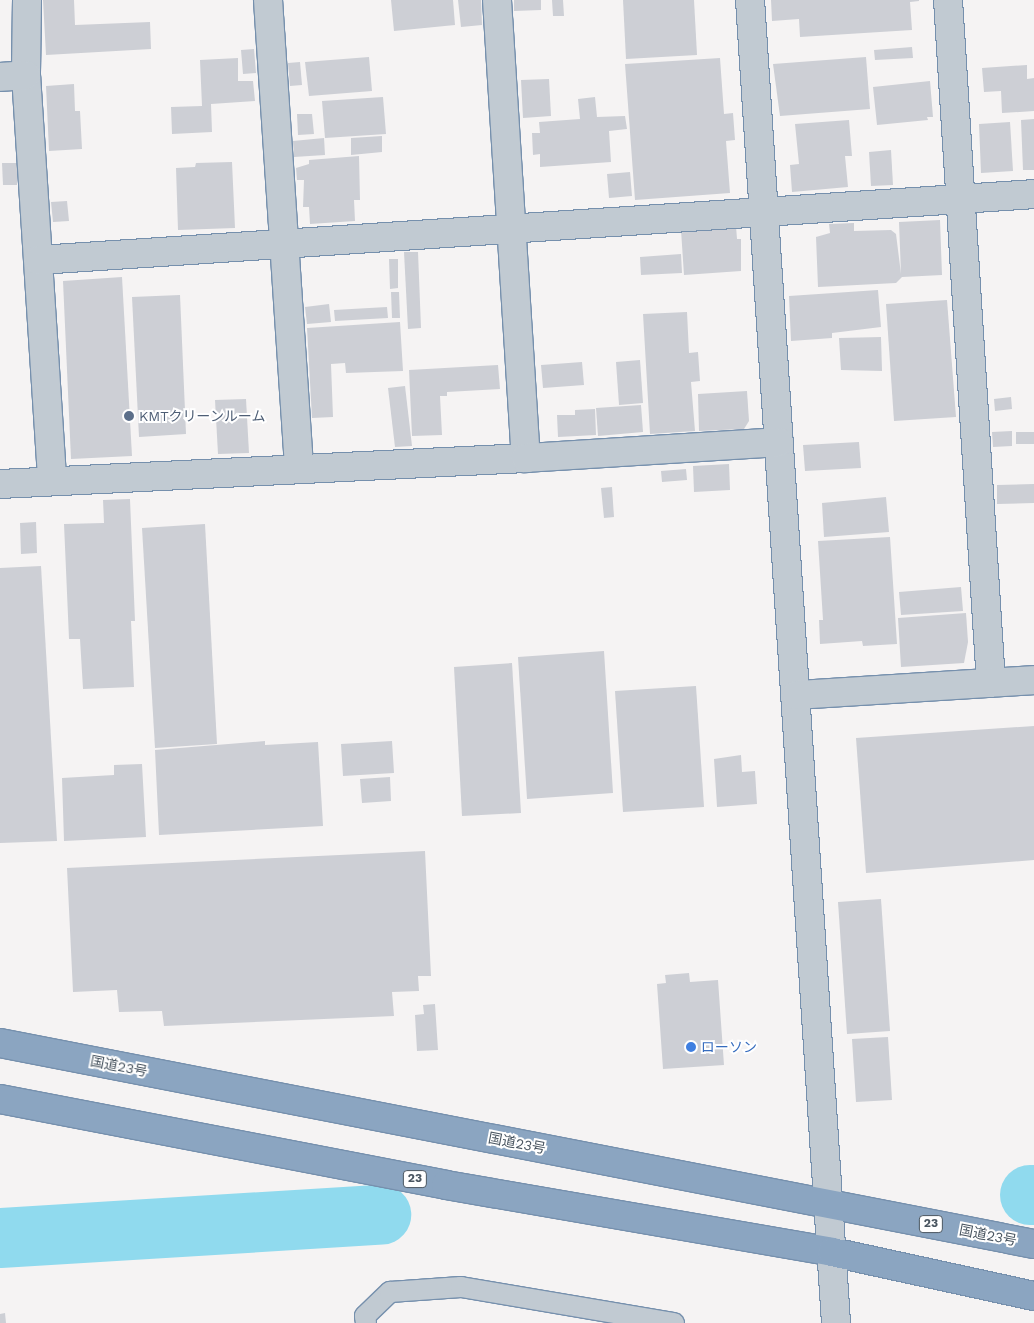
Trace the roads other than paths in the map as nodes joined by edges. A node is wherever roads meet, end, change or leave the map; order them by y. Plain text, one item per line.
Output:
1 (27, 0) edge
2 (268, 0) edge
3 (497, 0) edge
4 (750, 0) edge
5 (948, 0) edge
6 (13, 76) edge
7 (1034, 194) edge
8 (960, 199) junction
9 (762, 212) junction
10 (510, 228) junction
11 (284, 243) junction
12 (39, 260) junction
13 (778, 442) junction
14 (526, 458) junction
15 (299, 468) junction
16 (52, 480) junction
17 (0, 484) edge
18 (1034, 680) edge
19 (991, 683) junction
20 (797, 695) junction
21 (0, 1043) edge
22 (0, 1099) edge
23 (829, 1204) junction
24 (1034, 1244) edge
25 (832, 1252) junction
26 (1034, 1296) edge
27 (366, 1323) edge
28 (674, 1323) edge
29 (836, 1323) edge

1 - 6 street
2 - 11 street
3 - 10 street
4 - 9 street
5 - 8 street
6 - 12 street
7 - 8 street
8 - 9 street
8 - 19 street
9 - 10 street
9 - 13 street
10 - 11 street
10 - 14 street
11 - 12 street
11 - 15 street
12 - 16 street
13 - 14 street
13 - 20 street
14 - 15 street
15 - 16 street
16 - 17 street
18 - 19 street
19 - 20 street
20 - 23 street
21 - 23 highway, 国道23号 / 23
22 - 25 highway, 23
23 - 24 highway, 国道23号 / 23
23 - 25 street
25 - 26 highway, 23
25 - 29 street
27 - 28 lane

